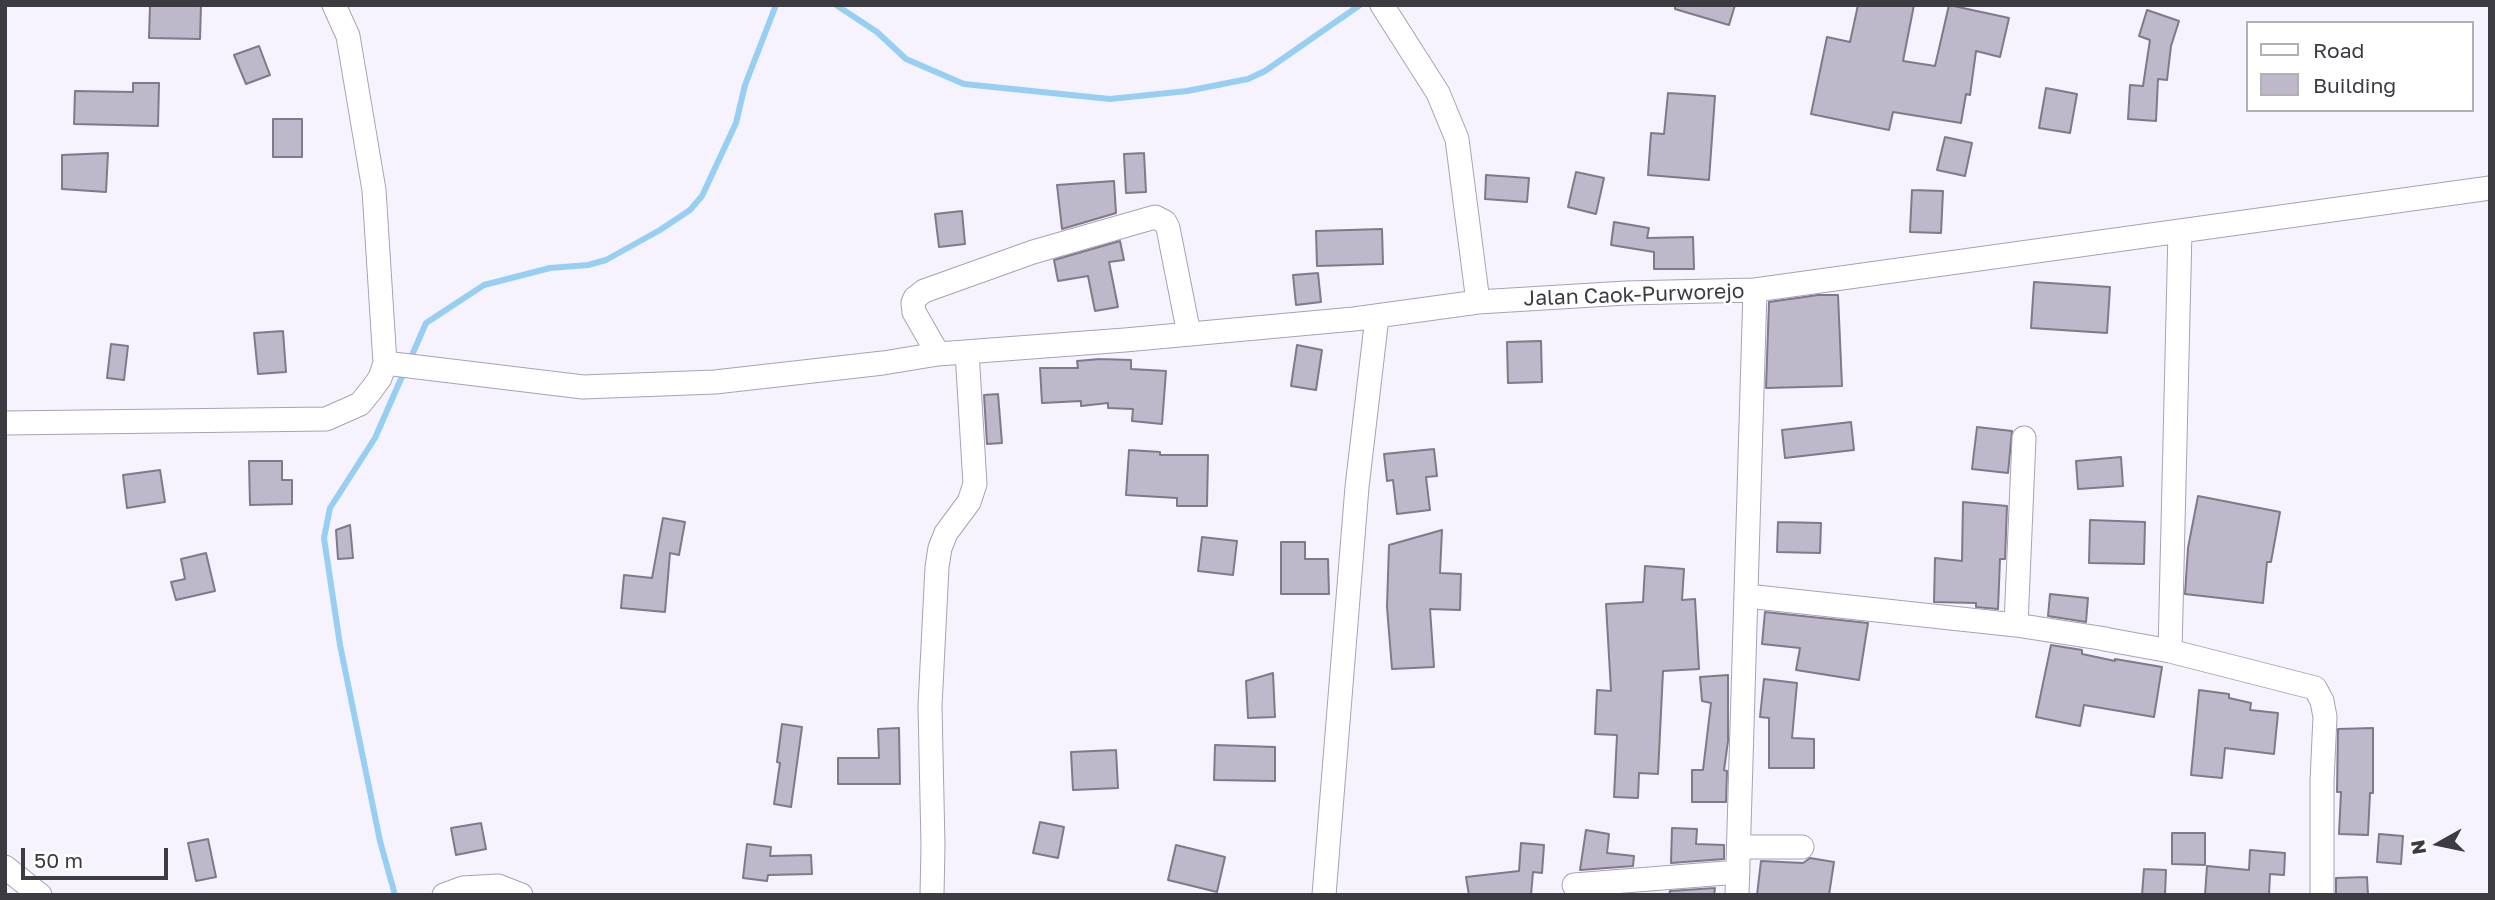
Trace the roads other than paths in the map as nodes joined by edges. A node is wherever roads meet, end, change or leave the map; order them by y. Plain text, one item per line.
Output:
1 (334, 5) edge
2 (1386, 12) edge
3 (2490, 188) edge
4 (2180, 231) junction
5 (1755, 290) junction
6 (1478, 302) junction
7 (1377, 317) junction
8 (1189, 334) junction
9 (967, 352) junction
10 (938, 354) junction
11 (393, 364) junction
12 (5, 423) edge
13 (2024, 438) dead end
14 (1746, 596) junction
15 (2016, 625) junction
16 (2170, 651) junction
17 (1739, 847) junction
18 (1802, 847) dead end
19 (5, 867) edge
20 (1738, 883) edge
21 (1574, 885) dead end
22 (40, 895) edge
23 (444, 895) edge
24 (521, 895) edge
25 (932, 895) edge
26 (1324, 895) edge
27 (2322, 895) edge

1 - 11 street
2 - 6 street
3 - 4 street
4 - 5 street
4 - 16 street
5 - 6 street, Jalan Caok-Purworejo
5 - 14 street, Jalan Caok-Purworejo
6 - 7 street, Jalan Caok-Purworejo
7 - 8 street, Jalan Caok-Purworejo
7 - 26 street
8 - 9 street, Jalan Caok-Purworejo
8 - 10 street
9 - 10 street, Jalan Caok-Purworejo
9 - 25 street
10 - 11 street, Jalan Caok-Purworejo
11 - 12 street
13 - 15 street
14 - 15 street
14 - 17 street, Jalan Caok-Purworejo
15 - 16 street
16 - 27 street
17 - 18 street
17 - 20 street, Jalan Caok-Purworejo
19 - 22 street
20 - 21 street
23 - 24 street

